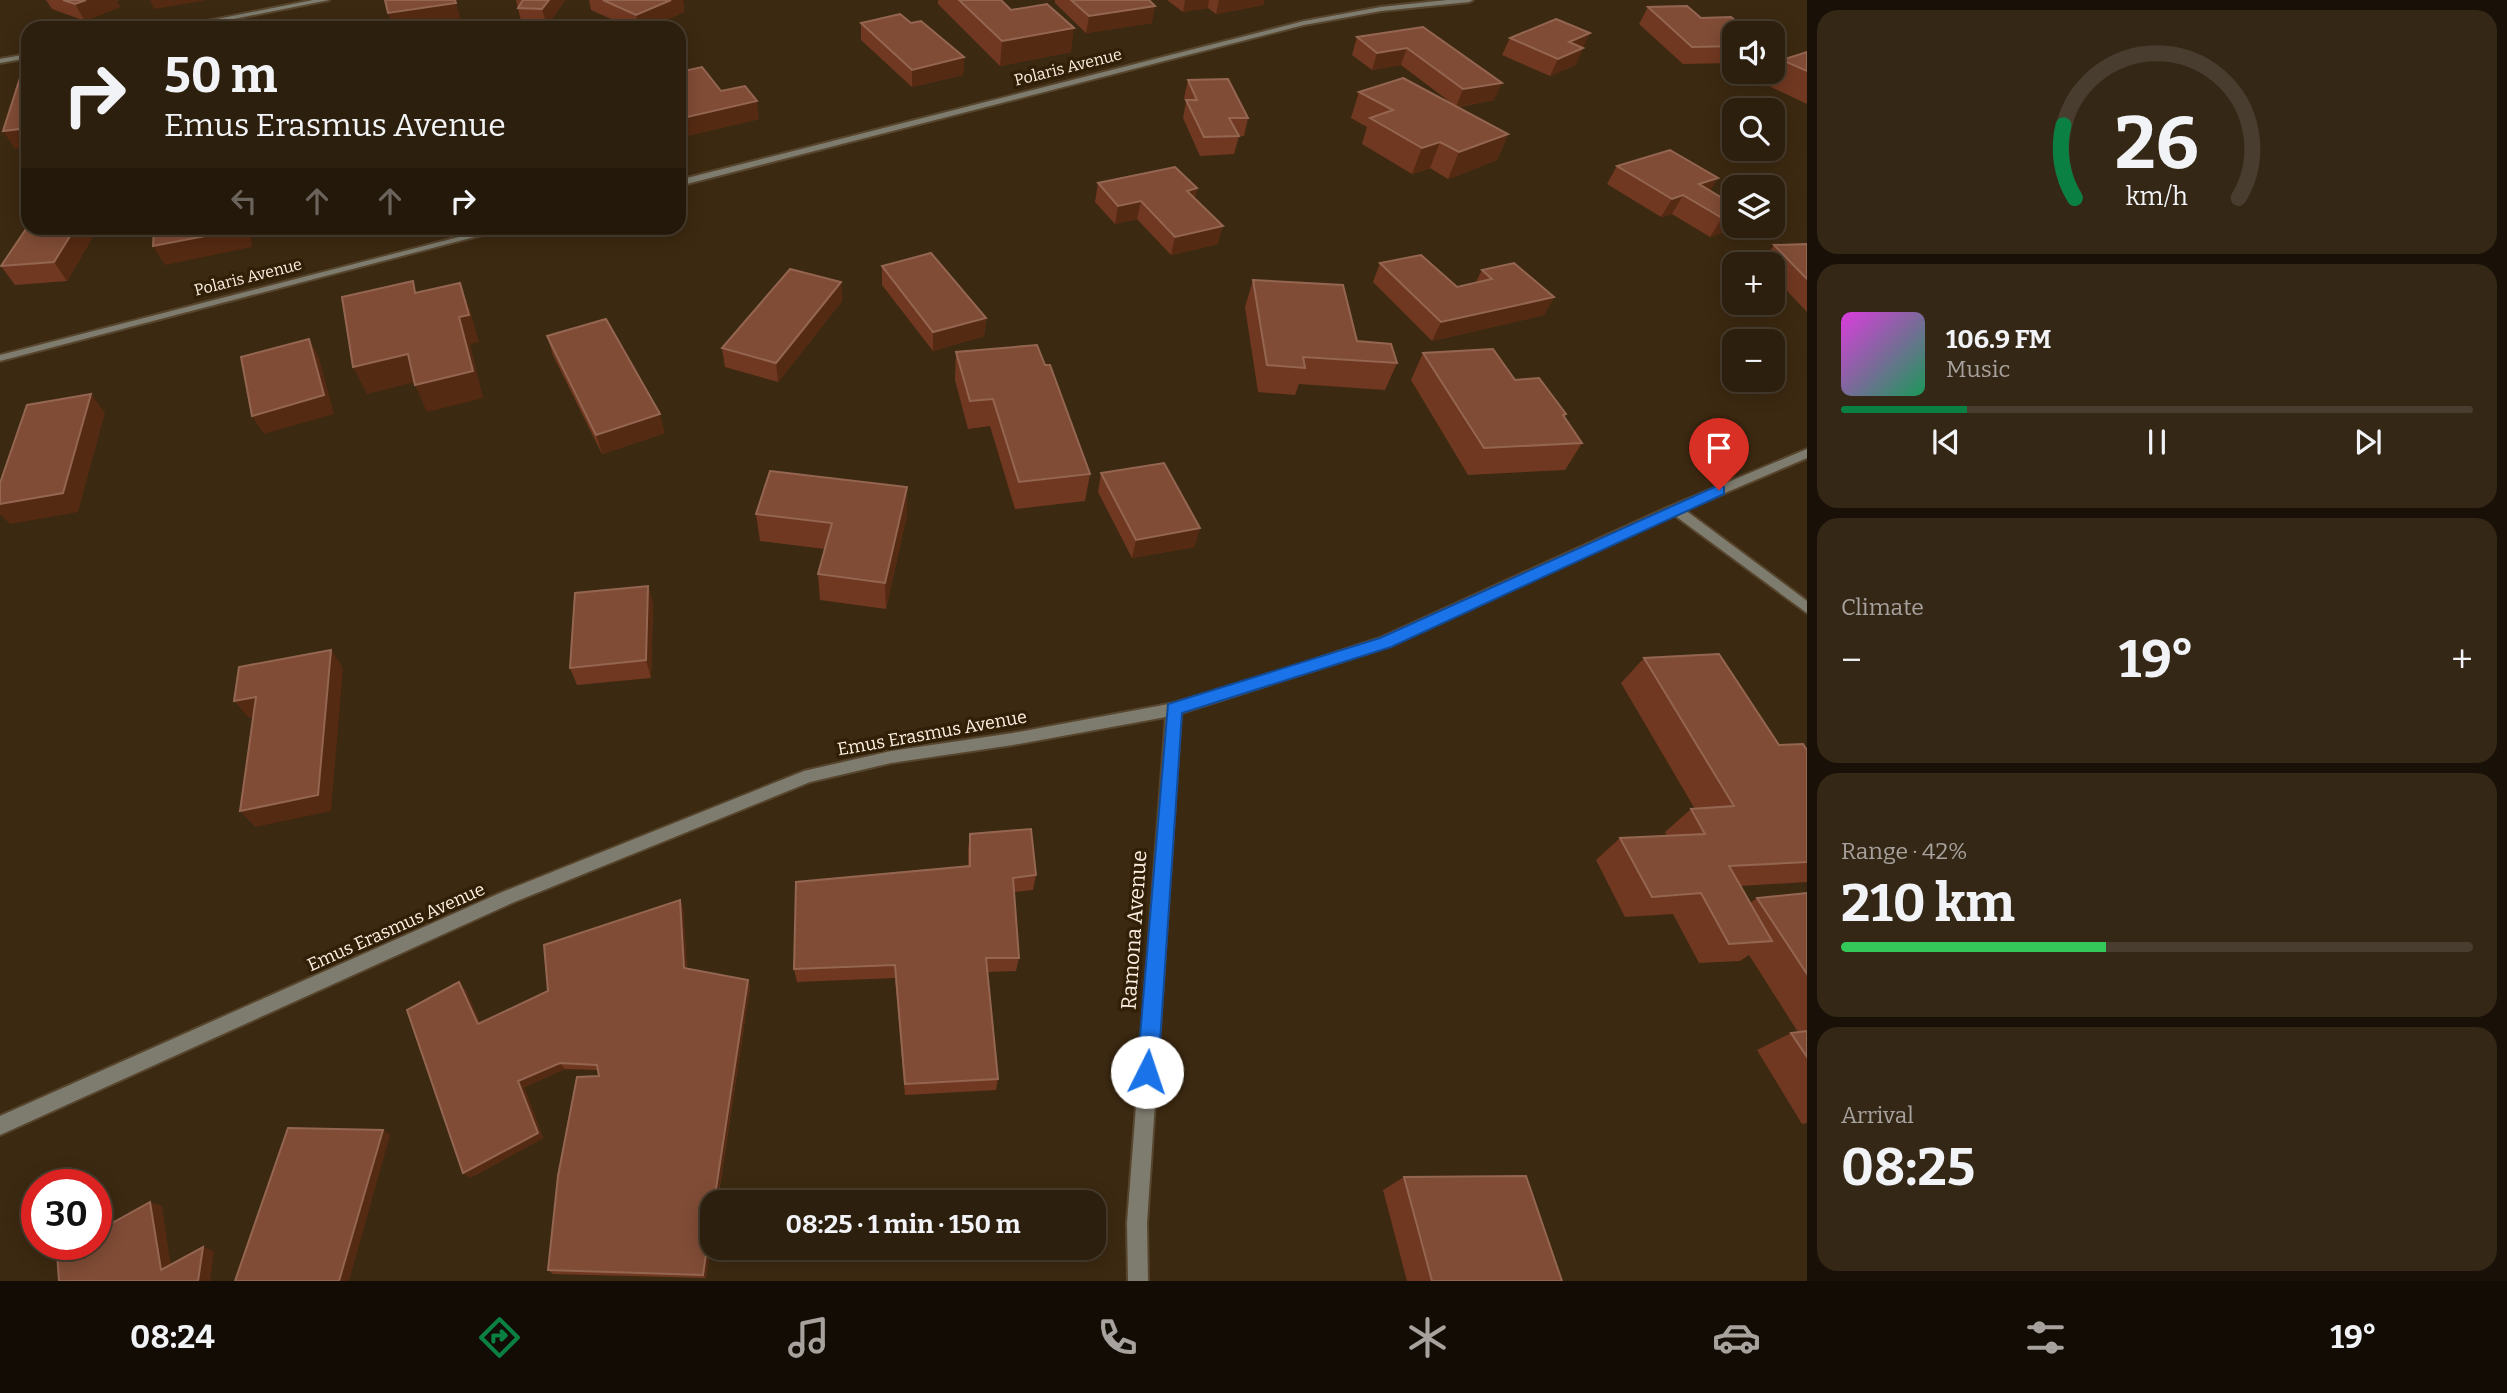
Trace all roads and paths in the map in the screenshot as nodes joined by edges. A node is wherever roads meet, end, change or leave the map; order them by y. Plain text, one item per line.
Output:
1 (325, 0) edge
2 (1469, 0) edge
3 (213, 21) edge
4 (21, 57) edge
5 (0, 61) edge
6 (686, 181) edge
7 (477, 235) edge
8 (0, 358) edge
9 (1807, 453) edge
10 (1675, 509) junction
11 (1807, 608) edge
12 (1174, 709) junction
13 (0, 1126) edge
14 (1138, 1281) edge

1 - 3 street
2 - 6 street, Polaris Avenue
4 - 5 street
7 - 8 street, Polaris Avenue
9 - 10 street, Emus Erasmus Avenue
10 - 11 street
10 - 12 street, Emus Erasmus Avenue
12 - 13 street, Emus Erasmus Avenue
12 - 14 street, Ramona Avenue

